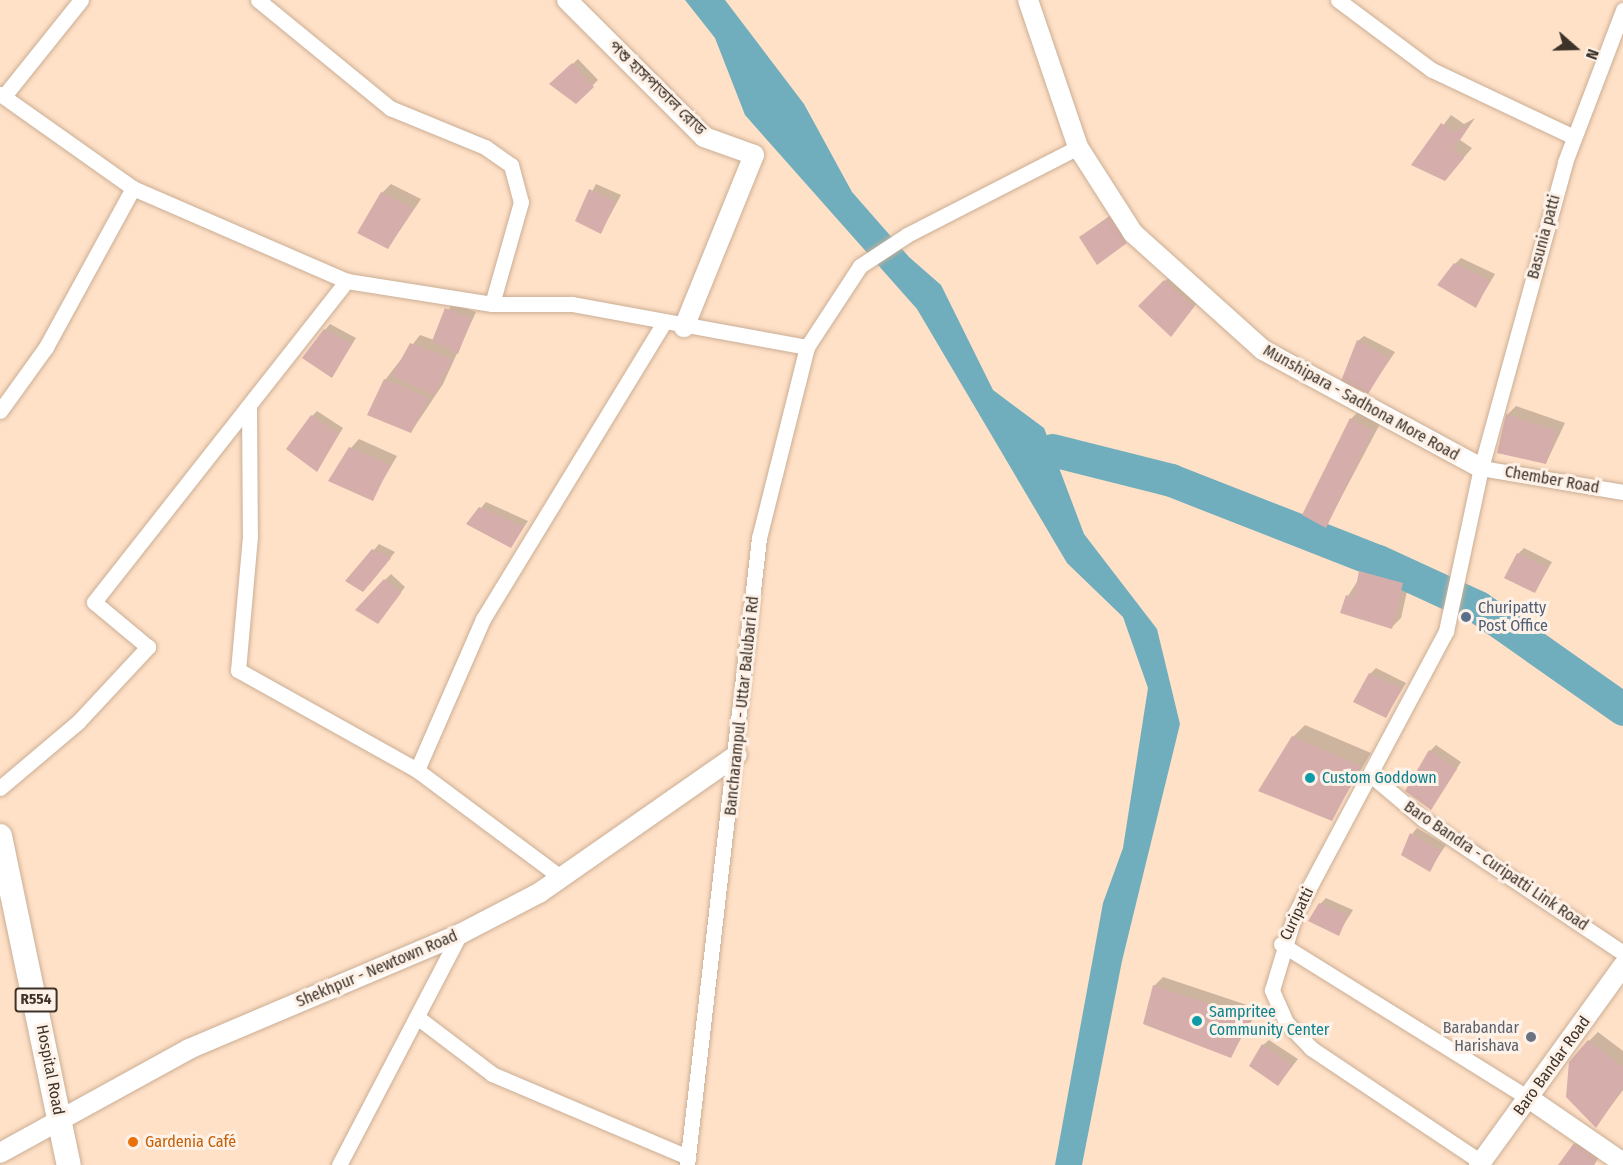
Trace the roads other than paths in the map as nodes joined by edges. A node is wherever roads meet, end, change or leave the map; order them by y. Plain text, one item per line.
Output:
1 (81, 0) edge
2 (258, 0) edge
3 (567, 0) edge
4 (1028, 0) edge
5 (1338, 0) edge
6 (1623, 10) edge
7 (2, 95) edge
8 (1575, 137) junction
9 (1078, 147) junction
10 (133, 188) junction
11 (346, 281) junction
12 (492, 304) junction
13 (664, 323) junction
14 (684, 327) junction
15 (807, 347) junction
16 (249, 406) junction
17 (0, 411) edge
18 (1481, 468) junction
19 (1623, 492) edge
20 (1462, 571) joint
21 (737, 755) junction
22 (417, 770) junction
23 (1372, 776) junction
24 (0, 788) edge
25 (0, 836) edge
26 (559, 876) junction
27 (460, 934) junction
28 (1281, 944) junction
29 (1623, 953) edge
30 (1623, 966) edge
31 (417, 1017) junction
32 (1530, 1099) junction
33 (60, 1123) junction
34 (0, 1153) edge
35 (688, 1161) edge
36 (1623, 1163) edge
37 (1480, 1164) edge
38 (69, 1165) edge
39 (339, 1165) edge

1 - 7 street
2 - 12 street
3 - 14 street, পশু হাসপাতাল রোড
4 - 9 street, Munshipara - Sadhona More Road
5 - 8 street
6 - 8 street, Basunia patti
7 - 10 street
8 - 18 street, Basunia patti
9 - 15 street, Bancharampul - Uttar Balubari Rd
9 - 18 street, Munshipara - Sadhona More Road
10 - 11 street
10 - 17 street
11 - 12 street
11 - 16 street
12 - 13 street
13 - 14 street
13 - 22 street
14 - 15 street
15 - 21 street, Bancharampul - Uttar Balubari Rd
16 - 22 street
16 - 24 street
18 - 19 street, Chember Road
18 - 20 street, Basunia patti
20 - 23 street, Curipatti
21 - 26 street, Shekhpur - Newtown Road
21 - 35 street, Bancharampul - Uttar Balubari Rd
22 - 26 street
23 - 28 street, Curipatti
23 - 29 street, Baro Bandra - Curipatti Link Road
25 - 33 main road, Hospital Road / R554
26 - 27 street, Shekhpur - Newtown Road
27 - 31 street
27 - 33 street, Shekhpur - Newtown Road
28 - 32 street
28 - 37 street, Curipatti
30 - 32 street, Baro Bandar Road
31 - 35 street
31 - 39 street
32 - 36 street
32 - 37 street, Baro Bandar Road
33 - 34 street, Shekhpur - Newtown Road
33 - 38 main road, Hospital Road / R554

